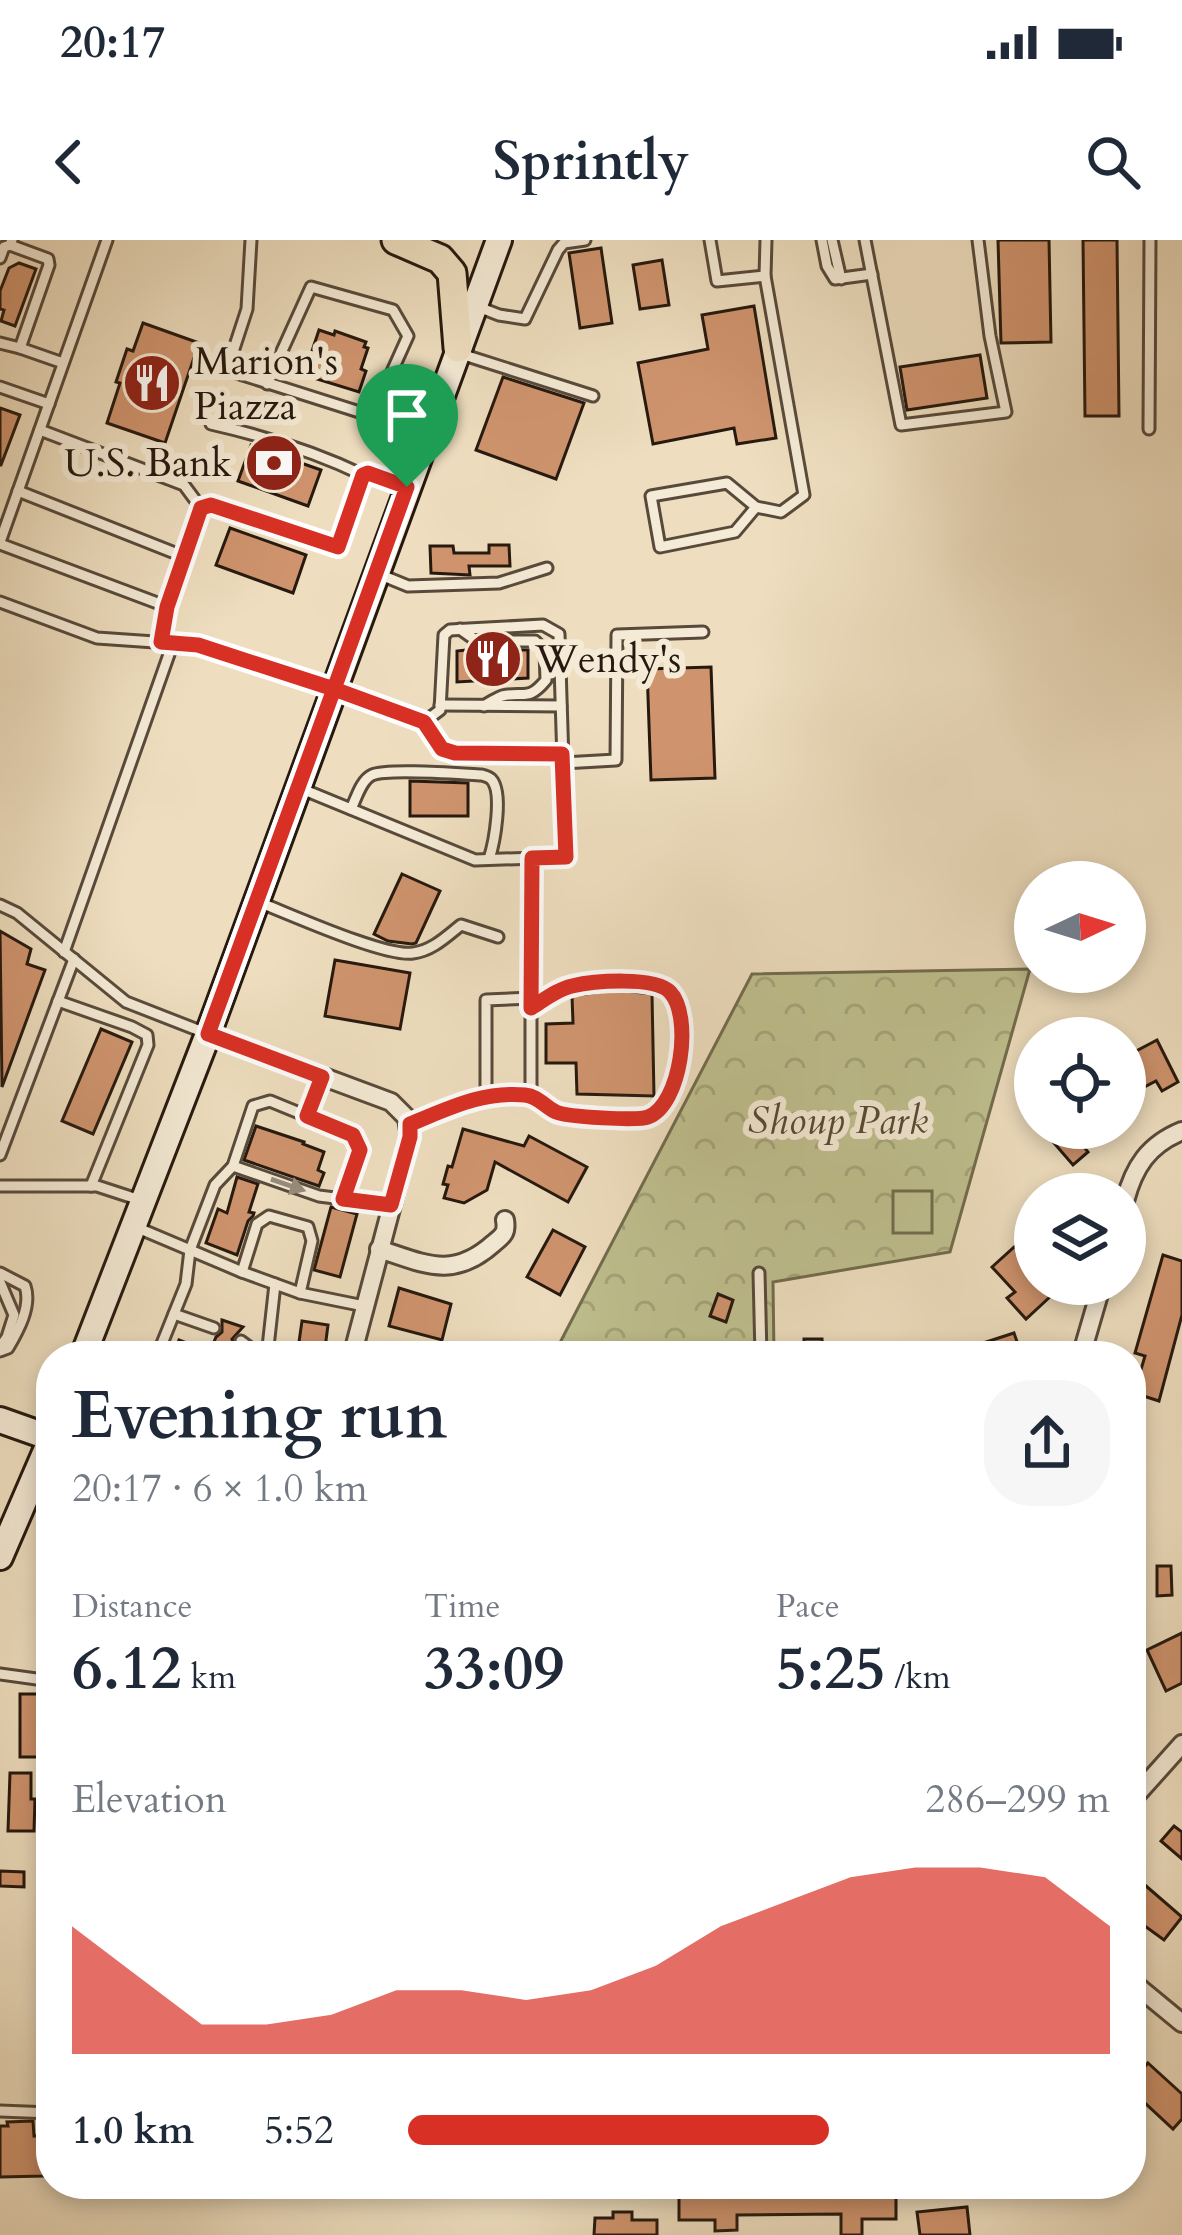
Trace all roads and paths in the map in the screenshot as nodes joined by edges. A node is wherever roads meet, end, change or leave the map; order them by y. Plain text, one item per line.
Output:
1 (107, 240) edge
2 (251, 240) edge
3 (396, 240) edge
4 (499, 240) edge
5 (585, 240) edge
6 (710, 240) edge
7 (766, 240) edge
8 (822, 240) edge
9 (832, 240) edge
10 (865, 240) edge
11 (978, 240) edge
12 (1150, 240) edge
13 (11, 242) edge
14 (23, 245) edge
15 (0, 258) edge
16 (872, 274) junction
17 (765, 276) junction
18 (841, 279) junction
19 (465, 302) junction
20 (0, 343) edge
21 (20, 349) junction
22 (457, 350) junction
23 (64, 363) junction
24 (267, 384) junction
25 (0, 387) edge
26 (593, 396) dead end
27 (49, 404) junction
28 (372, 416) junction
29 (430, 423) junction
30 (211, 424) dead end
31 (1150, 429) dead end
32 (40, 430) junction
33 (363, 475) junction
34 (407, 487) junction
35 (18, 490) junction
36 (756, 507) junction
37 (201, 508) junction
38 (0, 543) edge
39 (185, 557) junction
40 (547, 568) dead end
41 (376, 573) junction
42 (0, 602) edge
43 (167, 607) junction
44 (460, 629) junction
45 (703, 632) dead end
46 (167, 643) junction
47 (334, 689) junction
48 (484, 706) junction
49 (561, 706) junction
50 (440, 708) junction
51 (424, 722) junction
52 (563, 758) junction
53 (298, 787) junction
54 (351, 809) junction
55 (532, 858) junction
56 (489, 860) junction
57 (256, 902) junction
58 (0, 905) edge
59 (498, 937) dead end
60 (64, 952) junction
61 (74, 959) junction
62 (58, 1000) junction
63 (531, 1003) junction
64 (208, 1034) junction
65 (322, 1077) junction
66 (486, 1095) junction
67 (531, 1095) junction
68 (307, 1116) junction
69 (410, 1124) junction
70 (1182, 1131) edge
71 (0, 1155) edge
72 (233, 1166) junction
73 (1134, 1173) edge
74 (0, 1186) edge
75 (92, 1186) junction
76 (343, 1199) junction
77 (391, 1205) junction
78 (138, 1214) junction
79 (506, 1220) dead end
80 (379, 1249) junction
81 (190, 1250) junction
82 (242, 1272) junction
83 (759, 1273) dead end
84 (0, 1278) edge
85 (275, 1284) junction
86 (300, 1293) junction
87 (1096, 1305) edge
88 (364, 1306) junction
89 (174, 1314) junction
90 (214, 1328) dead end
91 (89, 1341) edge
92 (163, 1341) edge
93 (269, 1341) edge
94 (356, 1341) edge
95 (761, 1341) edge
96 (1086, 1341) edge
97 (0, 1349) edge
98 (0, 1420) edge
99 (36, 1433) edge
100 (36, 1474) edge
101 (0, 1557) edge
102 (0, 1674) edge
103 (36, 1679) edge
104 (1182, 1744) edge
105 (1146, 1784) edge
106 (1146, 1993) edge
107 (1182, 2023) edge
108 (0, 2111) edge
109 (36, 2113) edge

1 - 23 lane
2 - 24 lane
3 - 19 main road
4 - 19 main road
5 - 19 lane
6 - 17 lane
7 - 17 lane
8 - 18 lane
9 - 18 lane
10 - 16 lane
11 - 16 lane
12 - 31 lane
13 - 14 lane
13 - 15 lane
14 - 21 lane
16 - 18 lane
17 - 36 lane
19 - 22 main road
20 - 21 lane
21 - 23 lane
22 - 26 lane
22 - 29 main road
23 - 27 lane
24 - 28 lane
24 - 28 lane
25 - 27 lane
27 - 32 lane
28 - 29 lane
29 - 34 main road
30 - 33 lane
32 - 35 lane
32 - 37 lane
33 - 34 lane
33 - 37 lane
34 - 41 main road
35 - 38 lane
35 - 39 lane
36 - 36 lane
37 - 39 lane
38 - 43 lane
39 - 43 lane
40 - 41 lane
41 - 47 main road
42 - 46 lane
43 - 46 lane
44 - 48 lane
44 - 49 lane
44 - 50 lane
45 - 52 lane
46 - 47 lane
46 - 60 lane
47 - 51 lane
47 - 53 main road
48 - 49 lane
48 - 50 lane
49 - 52 lane
50 - 51 lane
51 - 52 lane
52 - 55 lane
53 - 54 lane
53 - 57 main road
54 - 56 lane
54 - 56 lane
55 - 56 lane
55 - 63 lane
57 - 59 lane
57 - 64 main road
58 - 60 lane
60 - 61 lane
61 - 62 lane
61 - 64 lane
62 - 71 lane
62 - 75 lane
63 - 66 lane
63 - 67 lane
63 - 67 lane
64 - 65 street
64 - 78 main road
65 - 68 lane
65 - 69 street
66 - 67 lane
66 - 69 lane
68 - 72 lane
68 - 76 lane
69 - 77 street
70 - 73 street
72 -> 76 lane
72 - 81 lane
74 - 75 lane
75 - 78 lane
76 - 77 lane
77 - 80 street
78 - 81 lane
78 - 91 main road
79 - 80 street
80 - 88 street
81 - 82 lane
81 - 89 lane
82 - 85 lane
82 - 86 lane
83 - 95 lane
84 - 97 lane
84 - 97 lane
85 - 86 lane
85 - 93 lane
86 - 88 lane
87 - 96 street
88 - 94 street
89 - 90 lane
89 - 92 lane
98 - 99 main road
100 - 101 main road
102 - 103 lane
104 - 105 street
106 - 107 street
108 - 109 lane

